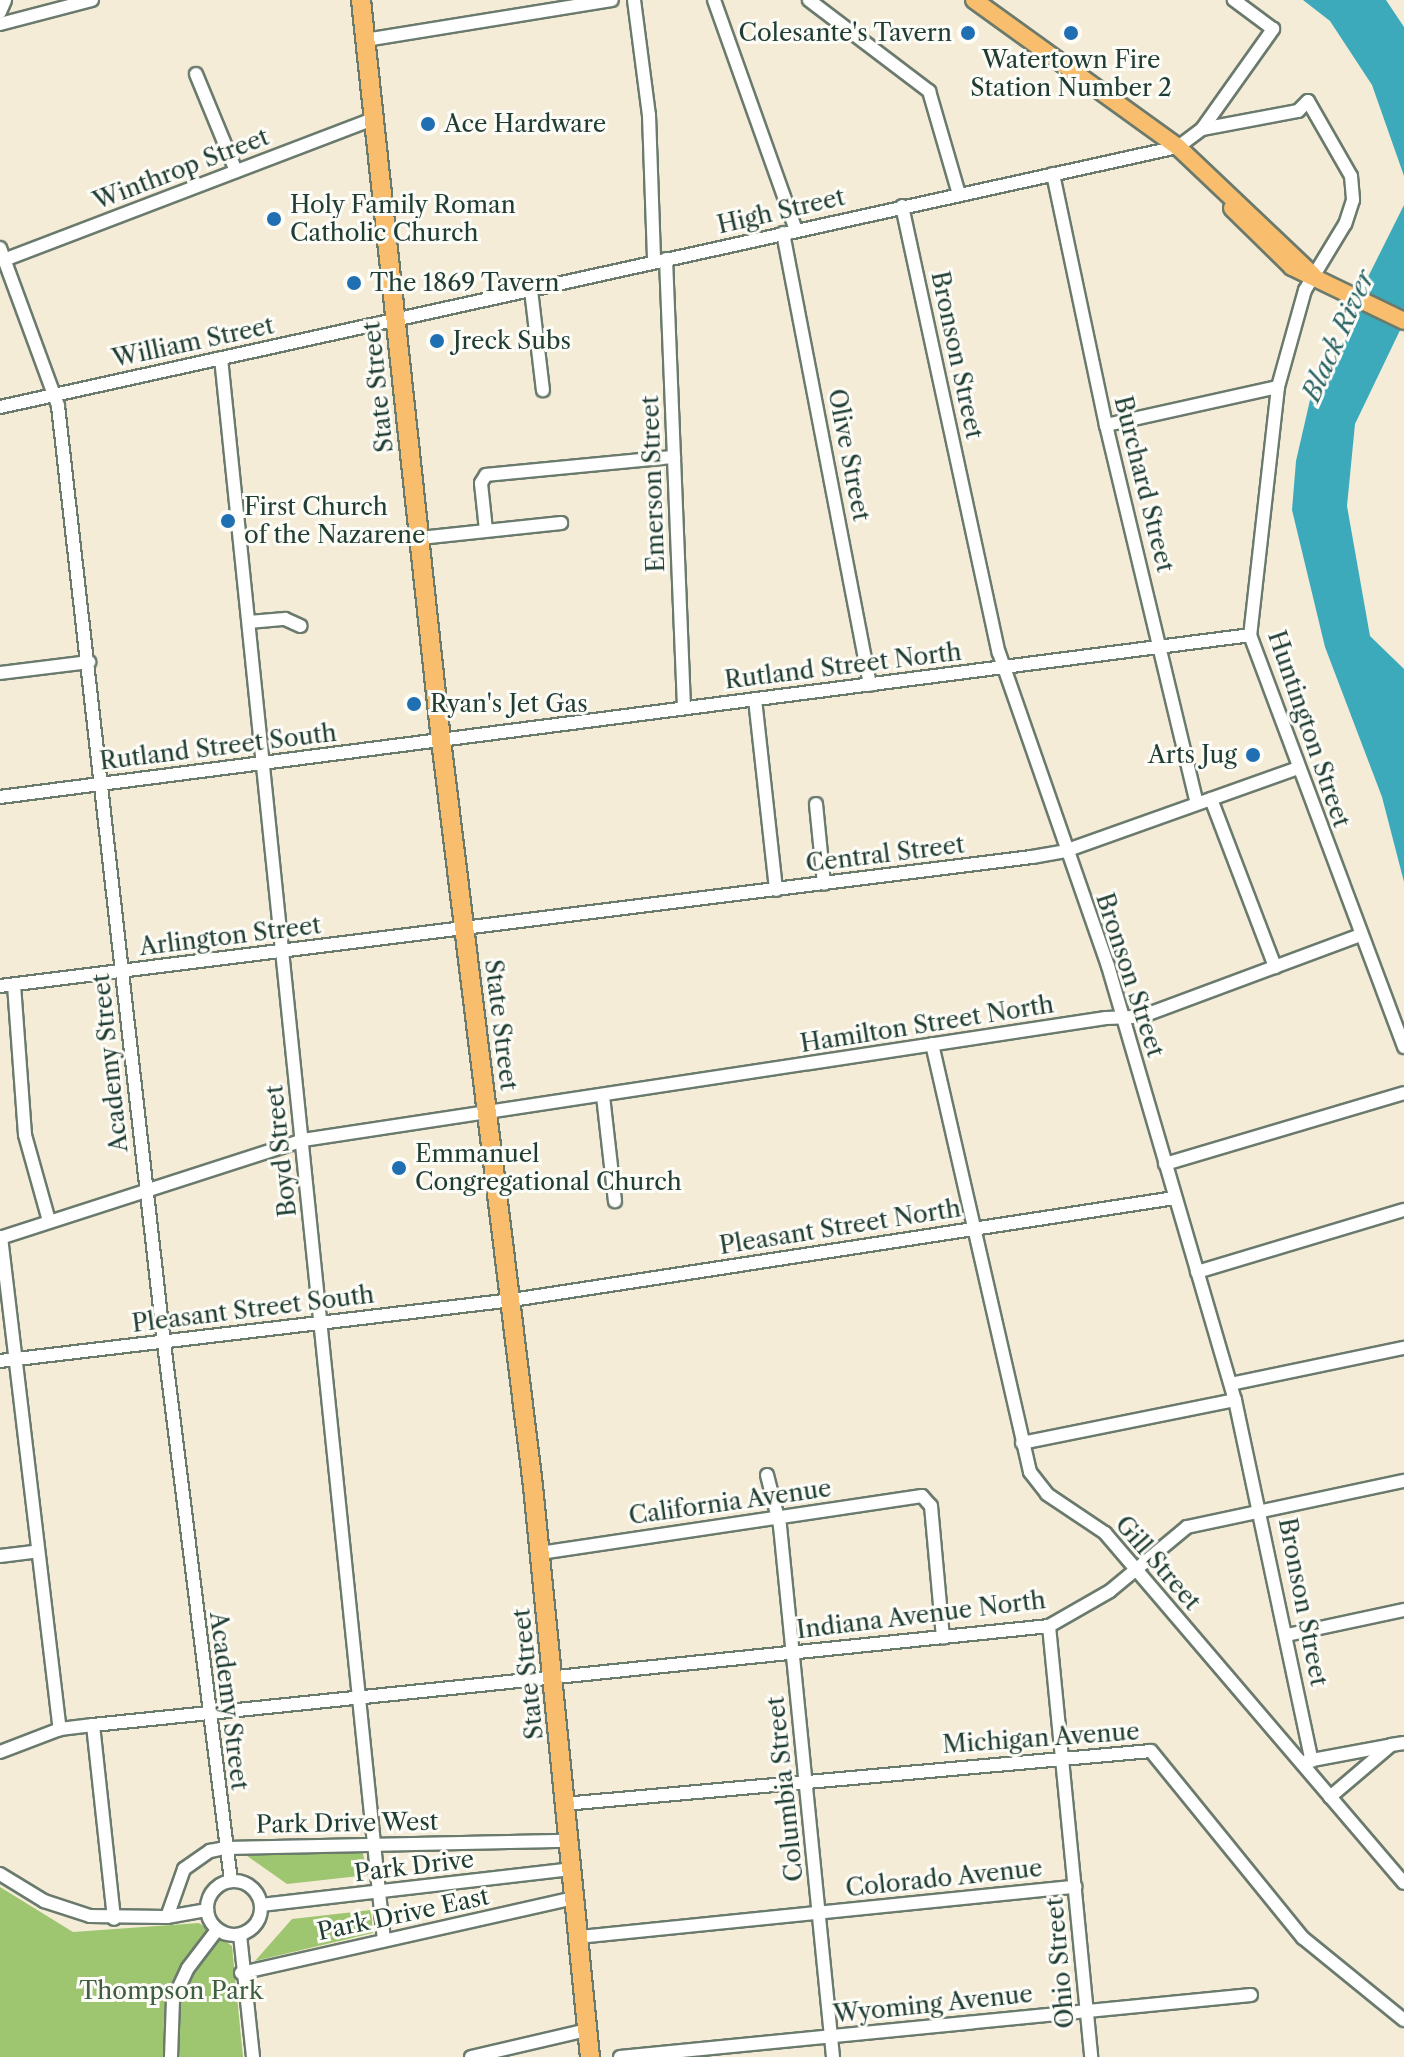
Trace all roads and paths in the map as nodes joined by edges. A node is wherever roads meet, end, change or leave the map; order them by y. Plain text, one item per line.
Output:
1 (5, 0) edge
2 (92, 0) edge
3 (361, 0) edge
4 (612, 0) edge
5 (634, 0) edge
6 (714, 0) edge
7 (809, 0) edge
8 (974, 0) edge
9 (1234, 0) edge
10 (0, 12) edge
11 (0, 24) edge
12 (365, 40) junction
13 (196, 74) dead end
14 (373, 119) junction
15 (1202, 129) junction
16 (1178, 147) junction
17 (236, 171) junction
18 (1053, 174) junction
19 (959, 194) junction
20 (902, 206) junction
21 (789, 232) junction
22 (2, 254) edge
23 (660, 260) junction
24 (1313, 275) junction
25 (531, 290) junction
26 (395, 319) junction
27 (1404, 321) edge
28 (221, 358) junction
29 (1278, 387) junction
30 (543, 390) dead end
31 (55, 395) junction
32 (0, 407) edge
33 (1106, 425) junction
34 (674, 457) junction
35 (561, 523) dead end
36 (486, 530) junction
37 (420, 538) junction
38 (249, 622) junction
39 (301, 626) dead end
40 (1250, 635) junction
41 (1160, 646) junction
42 (89, 662) junction
43 (1006, 668) junction
44 (0, 673) edge
45 (870, 685) junction
46 (755, 699) junction
47 (684, 708) junction
48 (441, 740) junction
49 (264, 763) junction
50 (1298, 768) junction
51 (101, 785) junction
52 (0, 797) edge
53 (1211, 799) junction
54 (1197, 803) junction
55 (816, 804) dead end
56 (1065, 851) junction
57 (824, 884) junction
58 (776, 890) junction
59 (465, 930) junction
60 (1361, 935) junction
61 (283, 952) junction
62 (1275, 967) junction
63 (122, 971) junction
64 (14, 985) junction
65 (0, 986) edge
66 (1124, 1019) junction
67 (932, 1044) junction
68 (1404, 1047) edge
69 (1404, 1093) edge
70 (603, 1096) junction
71 (488, 1112) junction
72 (303, 1140) junction
73 (1165, 1164) junction
74 (147, 1191) junction
75 (1175, 1198) junction
76 (615, 1201) dead end
77 (1404, 1210) edge
78 (49, 1221) junction
79 (973, 1229) junction
80 (1, 1238) edge
81 (1197, 1272) junction
82 (512, 1300) junction
83 (321, 1322) junction
84 (164, 1343) junction
85 (1404, 1348) edge
86 (16, 1359) junction
87 (0, 1361) edge
88 (1231, 1384) junction
89 (1235, 1400) junction
90 (1022, 1443) junction
91 (767, 1475) dead end
92 (1404, 1481) edge
93 (1262, 1509) junction
94 (777, 1518) junction
95 (38, 1551) junction
96 (540, 1553) junction
97 (0, 1556) edge
98 (1136, 1570) junction
99 (1404, 1610) edge
100 (1049, 1626) junction
101 (1287, 1635) junction
102 (943, 1637) junction
103 (794, 1653) junction
104 (553, 1678) junction
105 (359, 1696) junction
106 (208, 1711) junction
107 (93, 1725) junction
108 (60, 1729) junction
109 (1398, 1744) edge
110 (0, 1752) edge
111 (1061, 1755) junction
112 (1306, 1762) junction
113 (806, 1781) junction
114 (1330, 1797) junction
115 (564, 1804) junction
116 (568, 1841) junction
117 (374, 1844) junction
118 (226, 1848) junction
119 (571, 1869) junction
120 (0, 1874) edge
121 (231, 1881) junction
122 (1404, 1883) edge
123 (1075, 1887) junction
124 (379, 1893) junction
125 (575, 1898) junction
126 (261, 1905) junction
127 (207, 1910) junction
128 (819, 1913) junction
129 (167, 1917) junction
130 (114, 1919) junction
131 (217, 1930) junction
132 (240, 1935) junction
133 (579, 1937) junction
134 (384, 1940) junction
135 (241, 1973) junction
136 (1251, 1995) dead end
137 (1086, 2011) junction
138 (1404, 2020) edge
139 (587, 2030) junction
140 (831, 2036) junction
141 (726, 2052) edge
142 (171, 2057) edge
143 (253, 2057) edge
144 (471, 2057) edge
145 (590, 2057) edge
146 (620, 2057) edge
147 (833, 2057) edge
148 (1091, 2057) edge

1 - 10 street
2 - 11 street
3 - 12 highway, State Street
4 - 12 street
5 - 23 street, Emerson Street
6 - 21 street, Olive Street
7 - 19 street
8 - 16 main road
9 - 15 street
12 - 14 highway, State Street
13 - 17 street
14 - 17 street, Winthrop Street
14 - 26 highway, State Street
15 - 16 street
15 - 24 street, Huntington Street
16 - 18 street, High Street
16 - 24 main road
17 - 22 street, Winthrop Street
18 - 19 street, High Street
18 - 33 street, Burchard Street
19 - 20 street, High Street
20 - 21 street, High Street
20 - 43 street, Bronson Street
21 - 23 street, High Street
21 - 45 street, Olive Street
22 - 31 street, Academy Street
23 - 25 street, High Street
23 - 34 street, Emerson Street
24 - 27 main road
24 - 29 street, Huntington Street
25 - 26 street, High Street
25 - 30 street
26 - 28 street, William Street
26 - 37 highway, State Street
28 - 31 street, William Street
28 - 38 street, Boyd Street
29 - 33 street
29 - 40 street, Huntington Street
31 - 32 street, William Street
31 - 42 street, Academy Street
33 - 41 street, Burchard Street
34 - 36 street
34 - 47 street, Emerson Street
35 - 36 street
36 - 37 street
37 - 48 highway, State Street
38 - 39 street
38 - 49 street, Boyd Street
40 - 41 street, Rutland Street North
40 - 50 street, Huntington Street
41 - 43 street, Rutland Street North
41 - 54 street, Burchard Street
42 - 44 street
42 - 51 street, Academy Street
43 - 45 street, Rutland Street North
43 - 56 street, Bronson Street
45 - 46 street, Rutland Street North
46 - 47 street, Rutland Street North
46 - 58 street
47 - 48 street, Rutland Street North
48 - 49 street, Rutland Street South
48 - 59 highway, State Street
49 - 51 street, Rutland Street South
49 - 61 street, Boyd Street
50 - 53 street, Central Street
50 - 60 street, Huntington Street
51 - 52 street, Rutland Street South
51 - 63 street, Academy Street
53 - 54 street, Central Street
53 - 62 street
54 - 56 street, Central Street
55 - 57 street
56 - 57 street, Central Street
56 - 66 street, Bronson Street
57 - 58 street, Central Street
58 - 59 street, Central Street
59 - 61 street, Arlington Street
59 - 71 highway, State Street
60 - 62 street, Hamilton Street North
60 - 68 street, Huntington Street
61 - 63 street, Arlington Street
61 - 72 street, Boyd Street
62 - 66 street, Hamilton Street North
63 - 64 street, Arlington Street
63 - 74 street, Academy Street
64 - 65 street, Arlington Street
64 - 78 street
66 - 67 street, Hamilton Street North
66 - 73 street, Bronson Street
67 - 70 street, Hamilton Street North
67 - 79 street, Gill Street
69 - 73 street
70 - 71 street, Hamilton Street North
70 - 76 street
71 - 72 street, Hamilton Street North
71 - 82 highway, State Street
72 - 74 street, Hamilton Street North
72 - 83 street, Boyd Street
73 - 75 street, Bronson Street
74 - 78 street, Hamilton Street North
74 - 84 street, Academy Street
75 - 79 street, Pleasant Street North
75 - 81 street, Bronson Street
77 - 81 street
78 - 80 street, Hamilton Street North
79 - 82 street, Pleasant Street North
79 - 90 street, Gill Street
80 - 86 street
81 - 88 street, Bronson Street
82 - 83 street, Pleasant Street South
82 - 96 highway, State Street
83 - 84 street, Pleasant Street South
83 - 105 street, Boyd Street
84 - 86 street, Pleasant Street South
84 - 106 street, Academy Street
85 - 88 street
86 - 87 street, Pleasant Street South
86 - 95 street
88 - 89 street, Bronson Street
89 - 90 street
89 - 93 street, Bronson Street
90 - 98 street, Gill Street
91 - 94 street, Columbia Street
92 - 93 street, Indiana Avenue North
93 - 98 street, Indiana Avenue North
93 - 101 street, Bronson Street
94 - 96 street, California Avenue
94 - 102 street, California Avenue
94 - 103 street, Columbia Street
95 - 97 street
95 - 108 street
96 - 104 highway, State Street
98 - 100 street, Indiana Avenue North
98 - 112 street, Gill Street
99 - 101 street
100 - 102 street, Indiana Avenue North
100 - 111 street, Ohio Street
101 - 112 street, Bronson Street
102 - 103 street, Indiana Avenue North
103 - 104 street, Indiana Avenue North
103 - 113 street, Columbia Street
104 - 105 street, Indiana Avenue North
104 - 115 highway, State Street
105 - 106 street, Indiana Avenue North
105 - 117 street, Boyd Street
106 - 107 street, Indiana Avenue North
106 - 118 street, Academy Street
107 - 108 street, Indiana Avenue North
107 - 130 street
108 - 110 street, Indiana Avenue North
109 - 112 street
109 - 114 street
111 - 113 street, Michigan Avenue
111 - 123 street, Ohio Street
111 - 138 street, Michigan Avenue
112 - 114 street, Gill Street
113 - 115 street, Michigan Avenue
113 - 128 street, Columbia Street
114 - 122 street, Gill Street
115 - 116 highway, State Street
116 - 117 street, Park Drive West
116 - 119 highway, State Street
117 - 118 street, Park Drive West
117 - 124 street, Boyd Street
118 - 121 street, Academy Street
118 - 129 street, Park Drive West
119 - 124 street, Park Drive
119 - 125 highway, State Street
120 - 130 street
121 - 126 street
121 - 127 street
123 - 128 street, Colorado Avenue
123 - 137 street, Ohio Street
124 - 126 street, Park Drive
124 - 134 street, Boyd Street
125 - 133 highway, State Street
125 - 134 street, Park Drive East
126 - 132 street
127 - 129 street
127 - 131 street
128 - 133 street, Colorado Avenue
128 - 140 street, Columbia Street
129 - 130 street
131 - 132 street
131 - 142 street
132 - 135 street
133 - 139 highway, State Street
134 - 135 street, Park Drive East
135 - 143 street
136 - 137 street, Wyoming Avenue
137 - 140 street, Wyoming Avenue
137 - 148 street, Ohio Street
139 - 144 street
139 - 145 highway, State Street
140 - 141 street, Wyoming Avenue
140 - 147 street, Columbia Street
141 - 146 street, Wyoming Avenue

